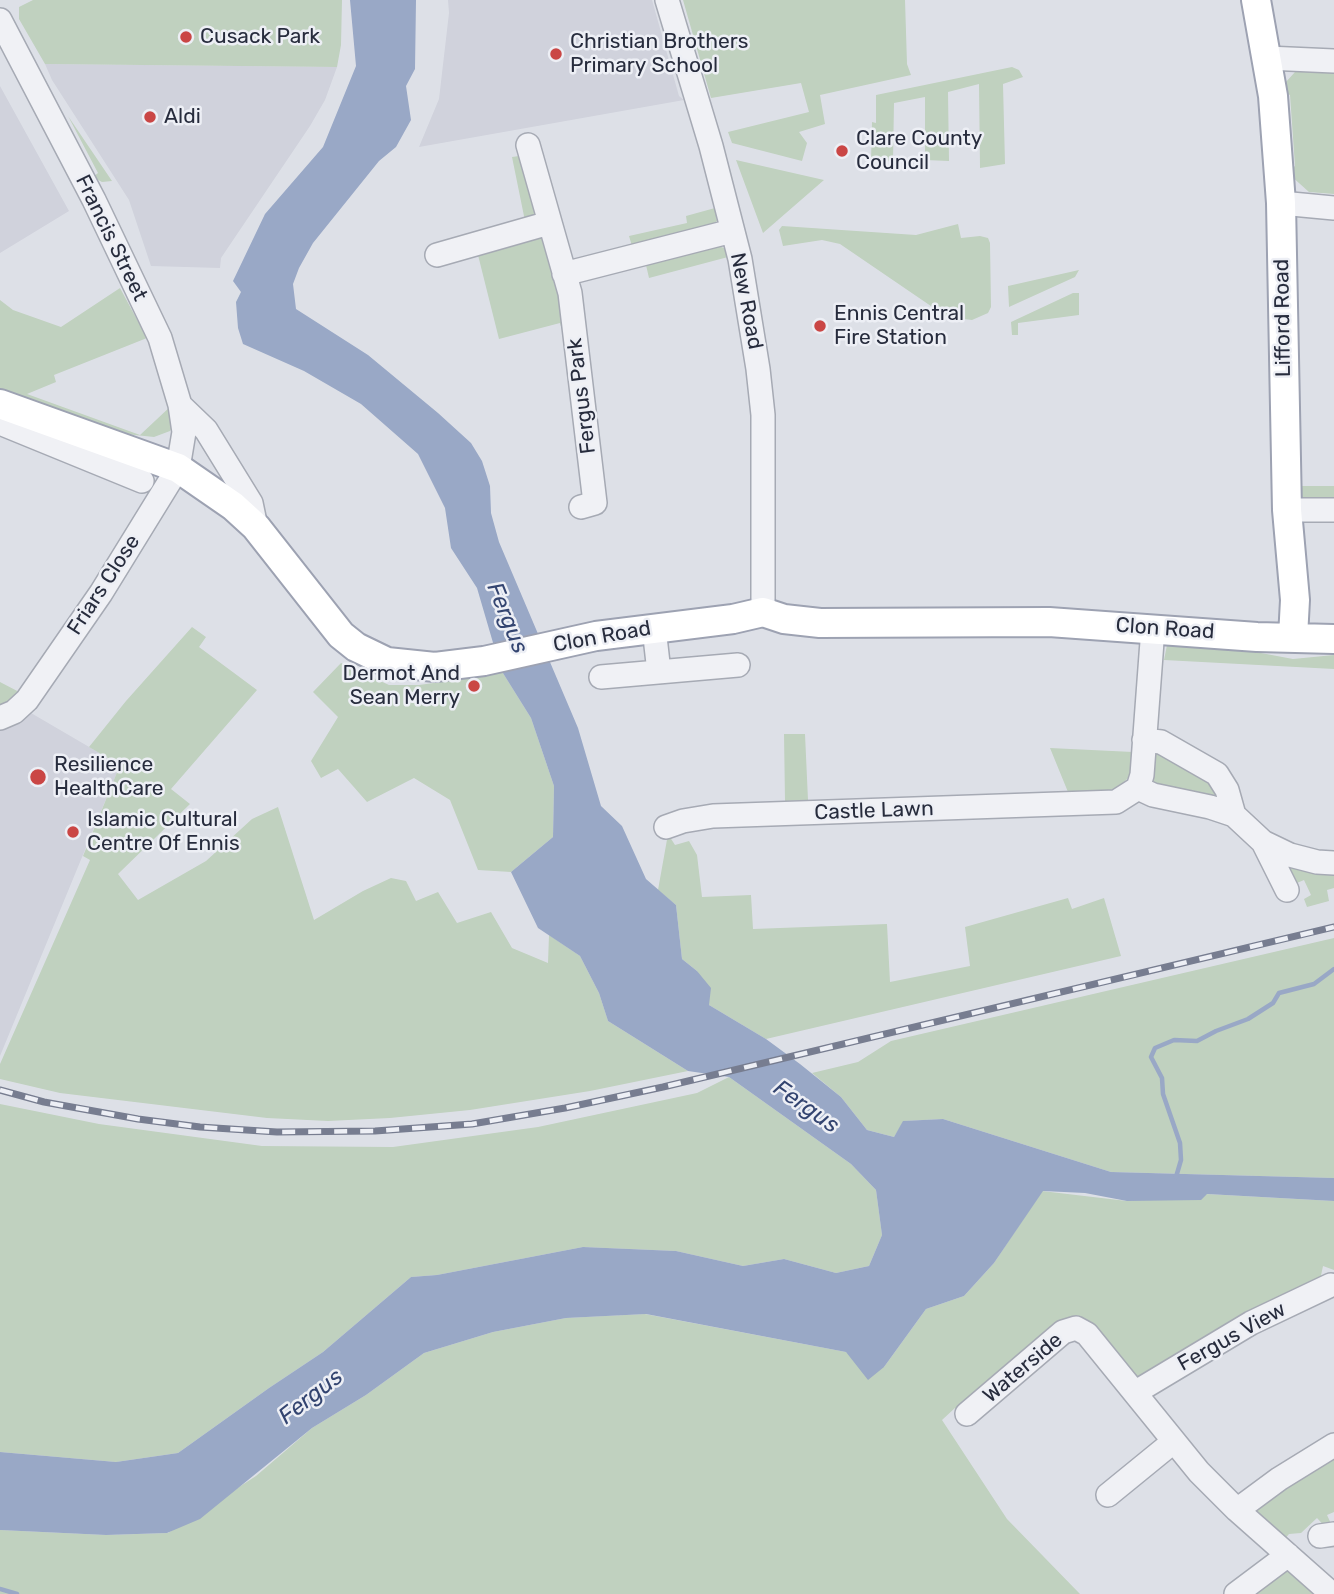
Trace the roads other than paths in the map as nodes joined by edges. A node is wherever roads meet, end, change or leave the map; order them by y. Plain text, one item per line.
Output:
1 (667, 0) edge
2 (1256, 0) edge
3 (0, 20) edge
4 (1267, 58) junction
5 (1334, 61) edge
6 (528, 145) dead end
7 (1281, 203) junction
8 (1334, 208) edge
9 (549, 223) junction
10 (732, 231) junction
11 (436, 254) dead end
12 (564, 274) junction
13 (0, 404) edge
14 (180, 405) junction
15 (0, 423) edge
16 (91, 448) junction
17 (178, 468) junction
18 (142, 481) dead end
19 (580, 507) dead end
20 (1287, 510) junction
21 (1334, 510) edge
22 (256, 527) junction
23 (763, 612) junction
24 (654, 628) junction
25 (1153, 628) junction
26 (1293, 637) junction
27 (1334, 639) edge
28 (738, 665) dead end
29 (659, 672) junction
30 (601, 677) dead end
31 (0, 718) edge
32 (1144, 740) junction
33 (1138, 788) junction
34 (1234, 815) junction
35 (666, 827) dead end
36 (1264, 842) junction
37 (1334, 863) edge
38 (1287, 890) dead end
39 (1331, 1285) dead end
40 (1136, 1392) junction
41 (967, 1414) dead end
42 (1173, 1442) junction
43 (1334, 1445) edge
44 (1108, 1495) dead end
45 (1237, 1510) junction
46 (1288, 1555) junction
47 (1236, 1594) edge
48 (1332, 1594) edge

1 - 10 street, New Road
2 - 4 main road, Lifford Road
3 - 14 street, Francis Street
4 - 5 street
4 - 7 main road, Lifford Road
6 - 9 street, Fergus Park
7 - 8 street
7 - 20 main road, Lifford Road
9 - 11 street
9 - 12 street, Fergus Park
10 - 12 street
10 - 23 street, New Road
12 - 19 street, Fergus Park
13 - 16 main road, Clon Road
14 - 17 street, Francis Street
14 - 22 street
15 - 16 street
16 - 17 main road, Clon Road
16 - 18 street
17 - 22 main road, Clon Road
17 - 31 street, Friars Close
20 - 21 street
20 - 26 main road, Lifford Road
22 - 24 main road, Clon Road
23 - 24 main road, Clon Road
23 - 25 main road, Clon Road
24 - 29 street
25 - 26 main road, Clon Road
25 - 32 street
26 - 27 main road, Clon Road
28 - 29 street
29 - 30 street
32 - 33 street
32 - 34 street
33 - 34 street
33 - 35 street, Castle Lawn
34 - 36 street
36 - 37 street
36 - 38 street
39 - 40 street, Fergus View
40 - 41 street, Waterside
40 - 42 street
42 - 44 street
42 - 45 street
43 - 45 street
45 - 46 street
46 - 47 street
46 - 48 street

